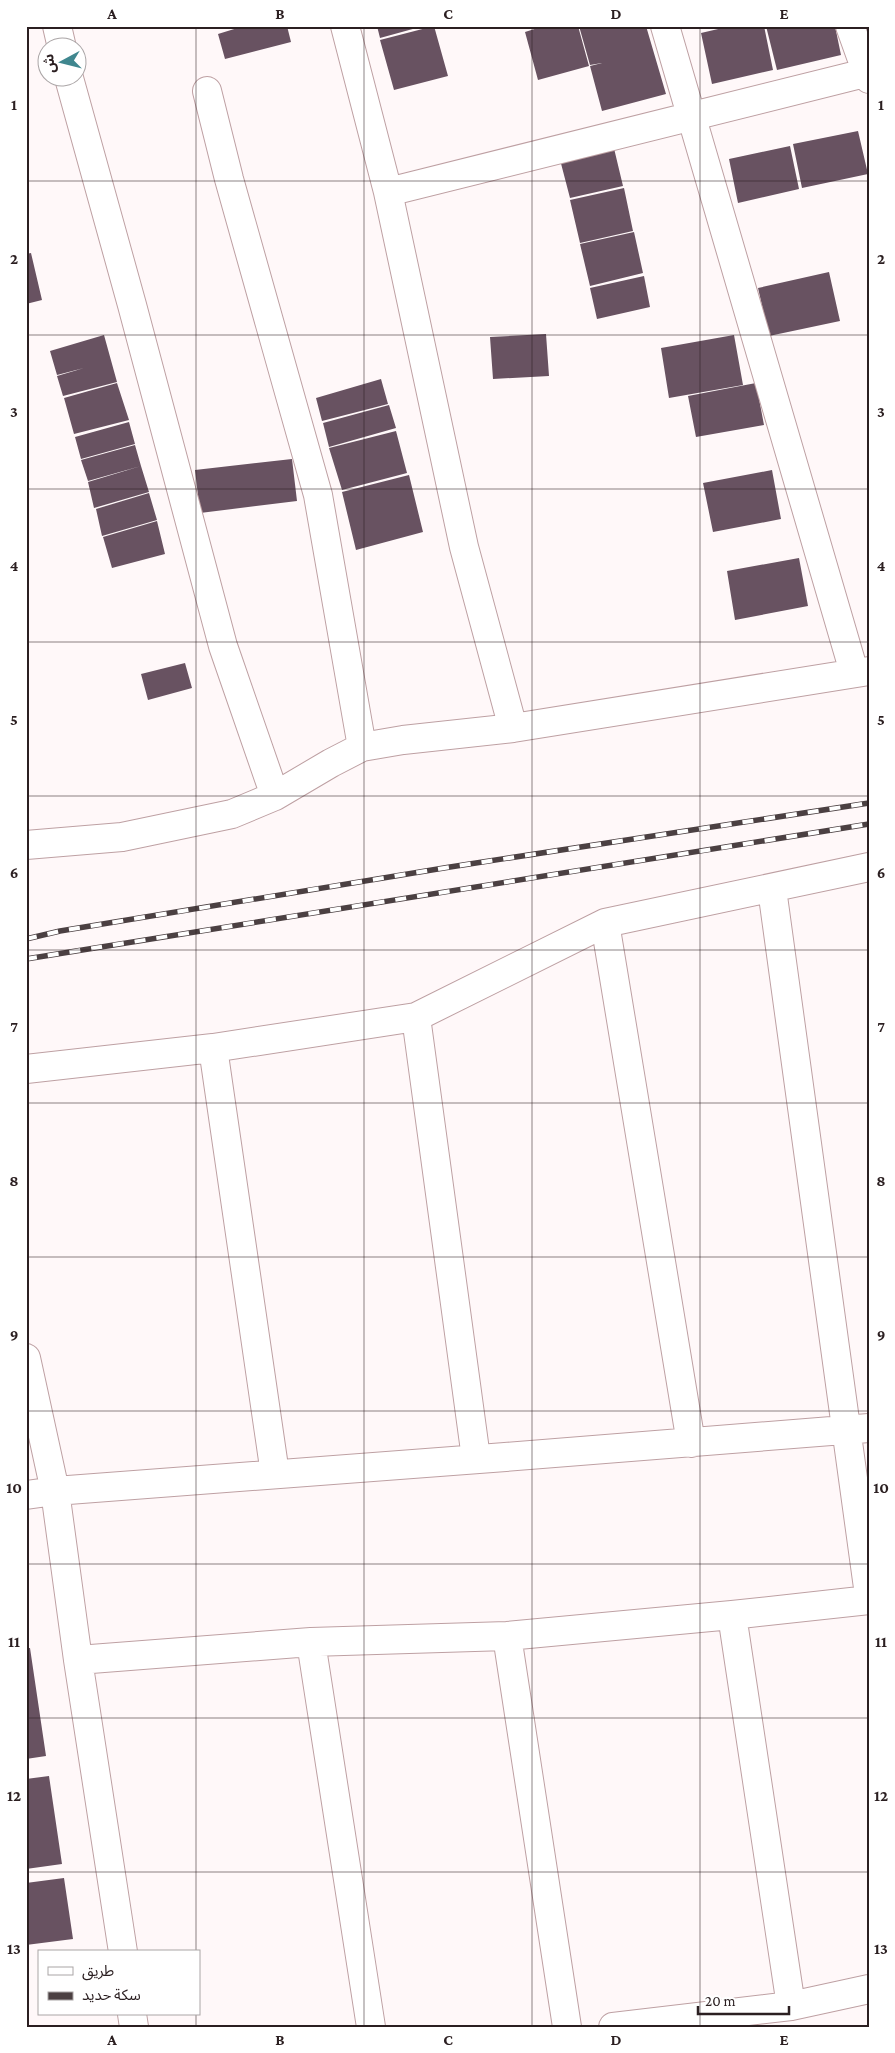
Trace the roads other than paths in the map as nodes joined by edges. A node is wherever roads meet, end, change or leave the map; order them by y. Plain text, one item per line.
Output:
1 (345, 26) edge
2 (665, 26) edge
3 (850, 26) edge
4 (867, 76) edge
5 (72, 88) edge
6 (207, 91) dead end
7 (691, 117) junction
8 (388, 192) junction
9 (861, 672) edge
10 (513, 728) junction
11 (362, 747) junction
12 (275, 796) junction
13 (26, 845) edge
14 (869, 867) edge
15 (772, 889) junction
16 (605, 923) junction
17 (416, 1017) junction
18 (213, 1048) junction
19 (26, 1069) edge
20 (26, 1358) edge
21 (857, 1429) edge
22 (691, 1443) junction
23 (476, 1458) junction
24 (275, 1474) junction
25 (55, 1491) junction
26 (26, 1495) edge
27 (869, 1595) edge
28 (869, 1600) edge
29 (732, 1615) junction
30 (507, 1636) junction
31 (311, 1642) junction
32 (78, 1660) junction
33 (123, 1950) edge
34 (869, 1989) edge
35 (791, 2006) junction
36 (371, 2027) edge
37 (567, 2027) edge
38 (612, 2027) edge

1 - 8 street
2 - 7 street
3 - 4 street
4 - 7 street
5 - 12 street
6 - 11 street
7 - 8 street
7 - 9 street
8 - 10 street
9 - 10 street
10 - 11 street
11 - 12 street
12 - 13 street
14 - 15 street
15 - 16 street
15 - 21 street
16 - 17 street
16 - 22 street
17 - 18 street
17 - 23 street
18 - 19 street
18 - 24 street
20 - 25 street
21 - 22 street
21 - 27 street
22 - 23 street
23 - 24 street
24 - 25 street
25 - 26 street
25 - 32 street
28 - 29 street
29 - 30 street
29 - 35 street
30 - 31 street
30 - 37 street
31 - 32 street
31 - 36 street
32 - 33 street
34 - 35 street
35 - 38 street

